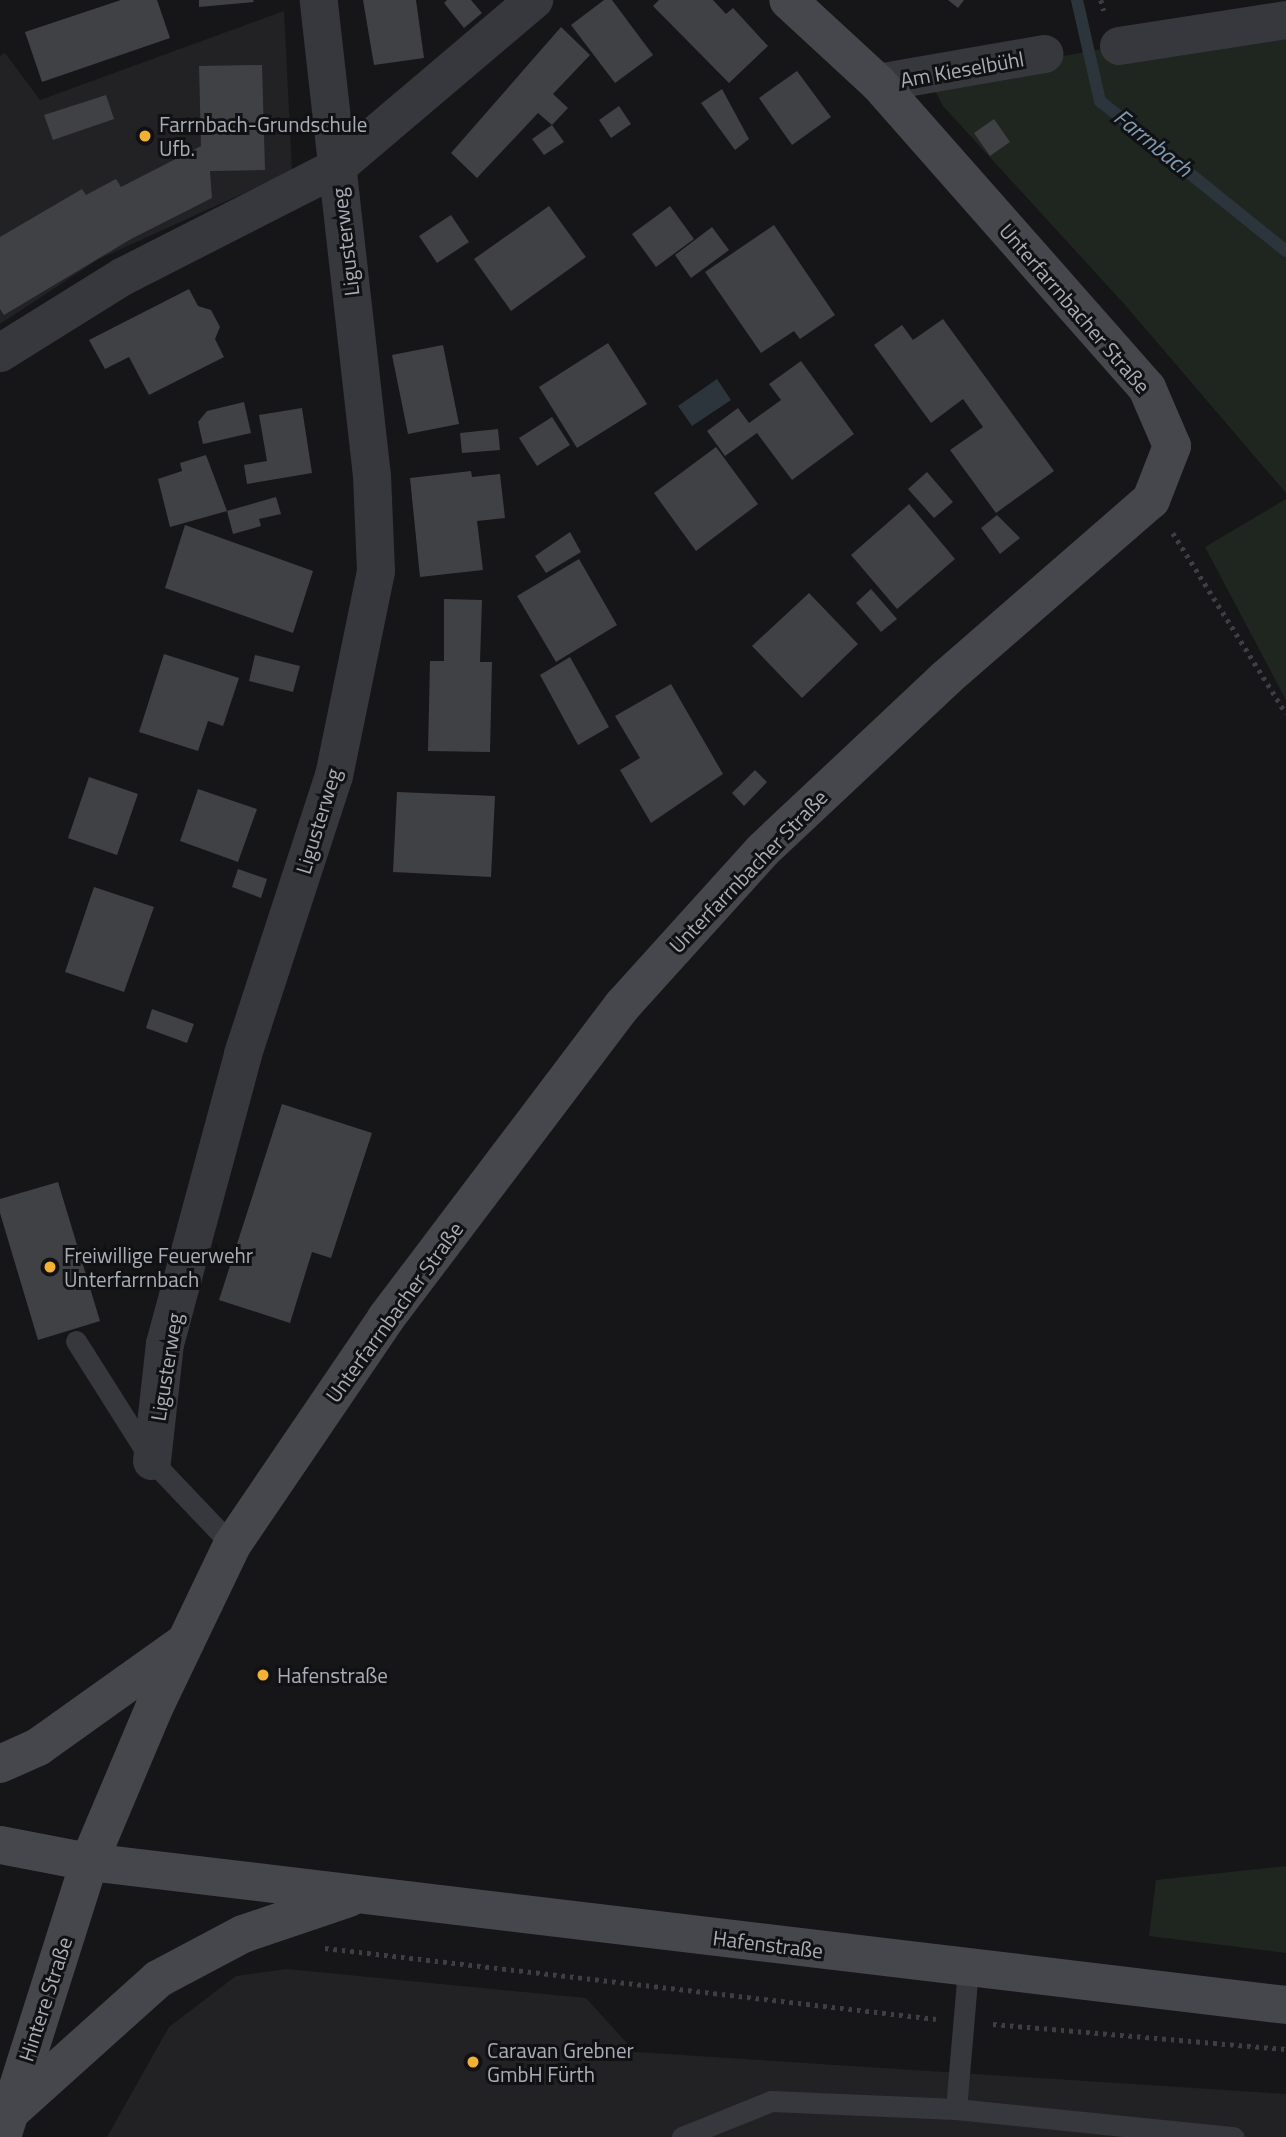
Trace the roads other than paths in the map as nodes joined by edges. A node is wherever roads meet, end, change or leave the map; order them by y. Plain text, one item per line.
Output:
1 (319, 0) edge
2 (534, 0) edge
3 (788, 0) edge
4 (1286, 20) edge
5 (1119, 46) dead end
6 (1045, 54) dead end
7 (878, 83) junction
8 (336, 168) junction
9 (0, 353) edge
10 (76, 1341) dead end
11 (152, 1461) junction
12 (232, 1545) junction
13 (190, 1638) junction
14 (0, 1764) edge
15 (0, 1845) edge
16 (89, 1862) junction
17 (360, 1894) junction
18 (968, 1969) junction
19 (1286, 2005) edge
20 (956, 2109) junction
21 (6, 2124) edge
22 (682, 2137) edge
23 (1234, 2137) edge

1 - 8 street, Ligusterweg
2 - 8 street, Ligusterweg
3 - 7 street, Unterfarrnbacher Straße
4 - 5 street
6 - 7 street, Am Kieselbühl
7 - 12 street, Unterfarrnbacher Straße
8 - 9 street, Ligusterweg
8 - 11 street, Ligusterweg
10 - 11 lane
11 - 12 lane
12 - 13 street, Unterfarrnbacher Straße
13 - 14 street
13 - 16 street, Unterfarrnbacher Straße
15 - 16 street, Hafenstraße
16 - 17 street, Hafenstraße
16 - 21 street, Hintere Straße
17 - 18 street, Hafenstraße
17 - 21 street
18 - 19 street, Hafenstraße
18 - 20 lane
20 - 22 lane
20 - 23 lane

